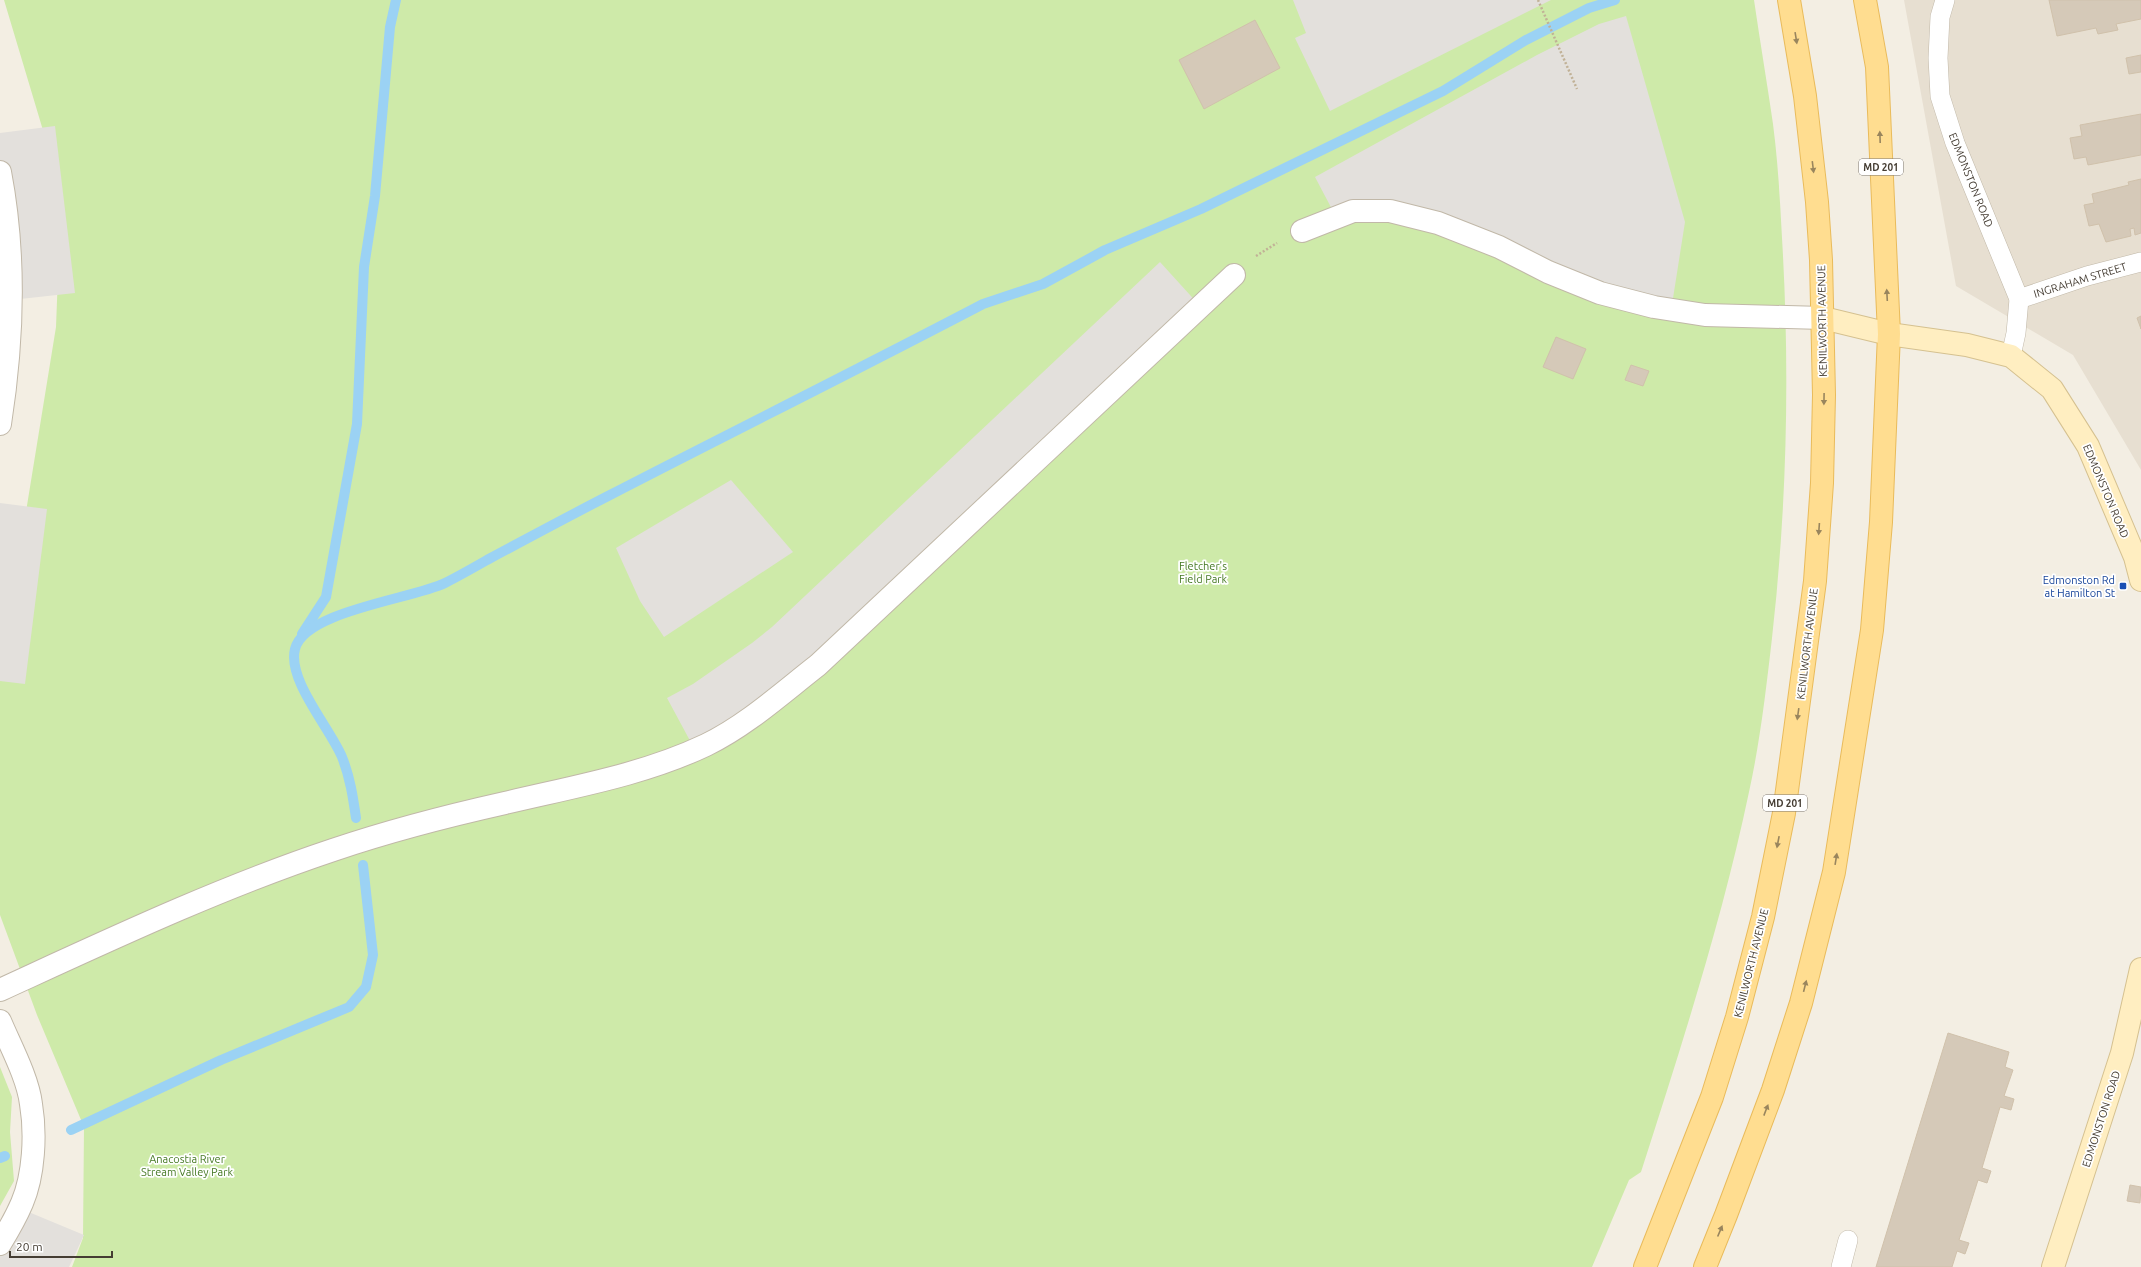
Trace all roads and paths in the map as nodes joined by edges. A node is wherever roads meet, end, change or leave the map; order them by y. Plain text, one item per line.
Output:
1 (1538, 0) edge
2 (1789, 0) edge
3 (1865, 0) edge
4 (1945, 0) edge
5 (1577, 89) dead end
6 (0, 172) edge
7 (1302, 231) joint
8 (2141, 262) edge
9 (1234, 275) joint
10 (2019, 299) junction
11 (1823, 318) junction
12 (1889, 334) junction
13 (2011, 356) junction
14 (0, 424) edge
15 (2141, 580) edge
16 (2141, 969) edge
17 (0, 990) edge
18 (0, 1021) edge
19 (1848, 1240) dead end
20 (0, 1244) edge
21 (1645, 1267) edge
22 (1705, 1267) edge
23 (1841, 1267) edge
24 (2053, 1267) edge

1 - 5 path
2 -> 11 main road, KENILWORTH AVENUE / MD 201
12 -> 3 main road, MD 201
4 - 10 lane, EDMONSTON ROAD
6 - 14 street
7 - 9 path
7 - 11 street
8 - 10 lane, INGRAHAM STREET
9 - 17 street
10 - 13 lane, EDMONSTON ROAD
11 - 12 street, EDMONSTON ROAD
11 -> 21 main road, KENILWORTH AVENUE / MD 201
12 - 13 street, EDMONSTON ROAD
22 -> 12 main road, MD 201
13 - 15 street, EDMONSTON ROAD
16 - 24 street, EDMONSTON ROAD
18 - 20 street
19 - 23 lane

